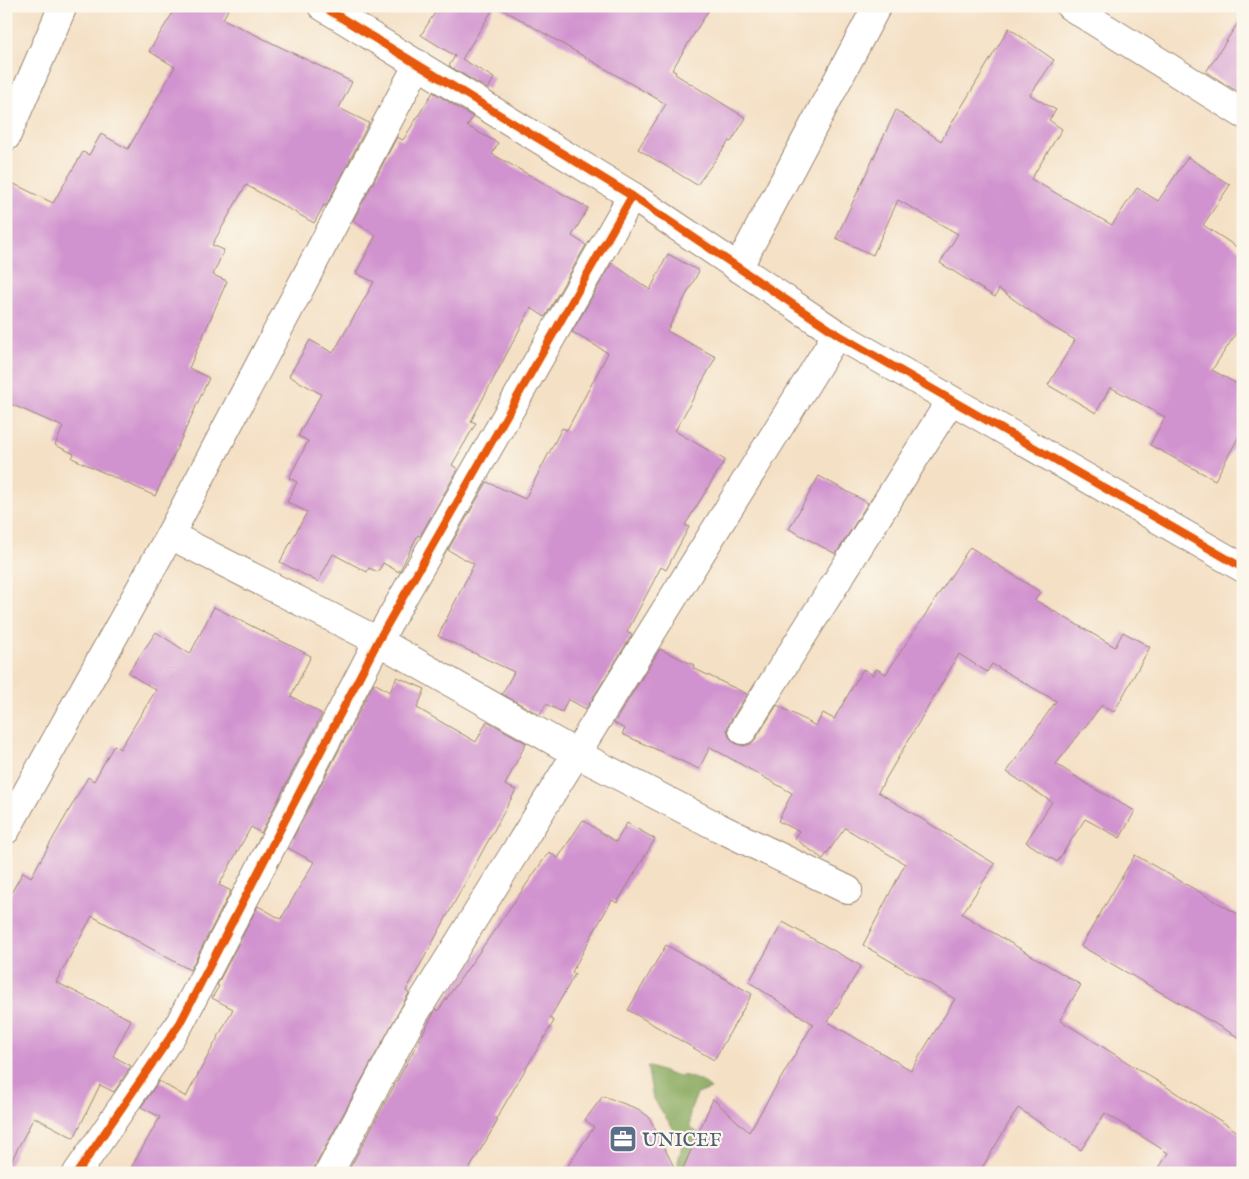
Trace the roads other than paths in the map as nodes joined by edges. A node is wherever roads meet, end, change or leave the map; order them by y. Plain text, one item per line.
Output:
1 (63, 6) edge
2 (322, 6) edge
3 (877, 6) edge
4 (1070, 6) edge
5 (418, 64) junction
6 (1243, 114) edge
7 (6, 137) edge
8 (632, 196) junction
9 (738, 268) junction
10 (837, 334) junction
11 (952, 400) junction
12 (170, 535) junction
13 (1243, 568) edge
14 (378, 641) junction
15 (743, 730) dead end
16 (577, 754) junction
17 (6, 830) edge
18 (848, 890) dead end
19 (77, 1173) edge
20 (329, 1173) edge

1 - 7 street
2 - 5 street
3 - 9 street
4 - 6 street
5 - 8 street
5 - 12 street
8 - 9 street
8 - 14 street
9 - 10 street
10 - 11 street
10 - 16 street
11 - 13 street
11 - 15 street
12 - 14 street
12 - 17 street
14 - 16 street
14 - 19 street
16 - 18 street
16 - 20 street

